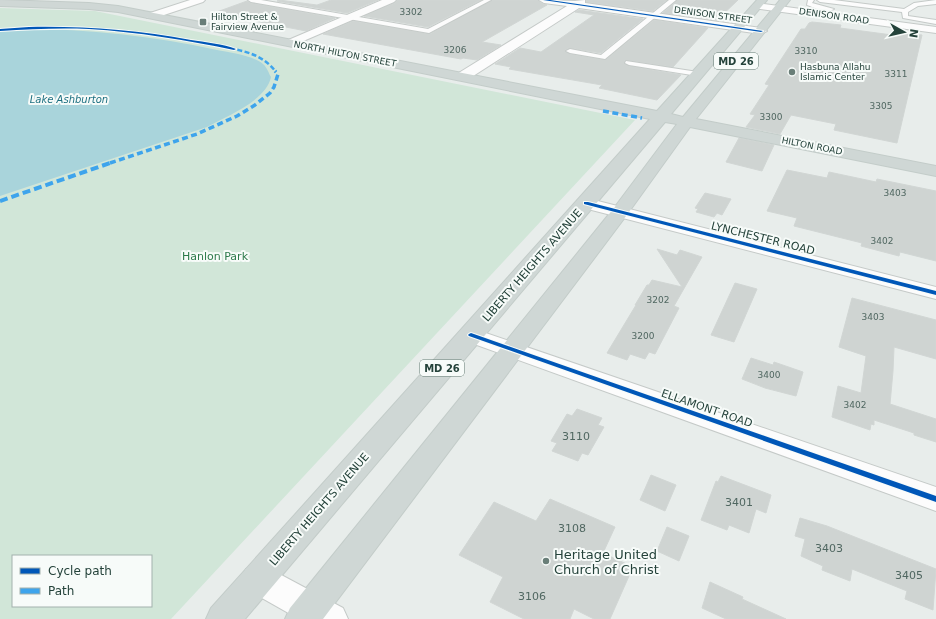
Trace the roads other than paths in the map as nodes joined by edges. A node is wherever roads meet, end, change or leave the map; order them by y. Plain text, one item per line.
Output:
1 (200, 0) edge
2 (251, 0) edge
3 (296, 0) edge
4 (391, 0) edge
5 (488, 0) edge
6 (544, 0) edge
7 (673, 0) edge
8 (811, 0) edge
9 (820, 0) edge
10 (0, 1) edge
11 (580, 2) edge
12 (903, 2) dead end
13 (936, 2) edge
14 (759, 3) edge
15 (781, 4) edge
16 (916, 4) junction
17 (282, 5) junction
18 (905, 14) junction
19 (151, 16) junction
20 (653, 16) junction
21 (351, 17) junction
22 (936, 22) edge
23 (738, 28) junction
24 (936, 30) edge
25 (760, 31) junction
26 (290, 43) junction
27 (570, 51) dead end
28 (629, 63) dead end
29 (698, 74) junction
30 (462, 77) junction
31 (661, 116) junction
32 (688, 122) junction
33 (936, 171) edge
34 (586, 203) junction
35 (620, 212) junction
36 (936, 293) edge
37 (470, 335) junction
38 (512, 350) junction
39 (936, 499) edge
40 (258, 579) junction
41 (314, 615) edge
42 (223, 619) edge

1 - 19 street
2 - 17 lane
3 - 17 lane
4 - 21 street
5 - 21 lane
6 - 11 street, DENISON STREET
7 - 20 lane
8 - 18 lane
9 - 18 lane
10 - 19 main road, NORTH HILTON STREET
11 - 20 street, DENISON STREET
11 - 30 street
12 - 16 lane
13 - 16 lane
14 - 15 street, DENISON ROAD
14 - 23 main road, LIBERTY HEIGHTS AVENUE / MD 26
15 - 24 street, DENISON ROAD
15 - 25 main road, MD 26
16 - 18 lane
17 - 21 lane
18 - 22 lane
19 - 26 main road, NORTH HILTON STREET
20 - 23 street, DENISON STREET
20 - 27 lane
21 - 26 street
23 - 25 street, DENISON STREET
23 - 29 main road, LIBERTY HEIGHTS AVENUE / MD 26
25 - 32 main road, MD 26
26 - 30 main road, NORTH HILTON STREET
28 - 29 lane
29 - 31 main road, LIBERTY HEIGHTS AVENUE / MD 26
30 - 31 main road, NORTH HILTON STREET
31 - 32 main road, NORTH HILTON STREET
31 - 34 main road, LIBERTY HEIGHTS AVENUE / MD 26
32 - 33 main road, HILTON ROAD
32 - 35 main road, MD 26
34 - 35 street, LYNCHESTER ROAD
34 - 37 main road, LIBERTY HEIGHTS AVENUE / MD 26
35 - 36 street, LYNCHESTER ROAD
35 - 38 main road, MD 26
37 - 38 street, ELLAMONT ROAD
37 - 40 main road, LIBERTY HEIGHTS AVENUE / MD 26
38 - 39 street, ELLAMONT ROAD
38 - 41 main road, MD 26
40 - 41 street
40 - 42 main road, LIBERTY HEIGHTS AVENUE / MD 26

